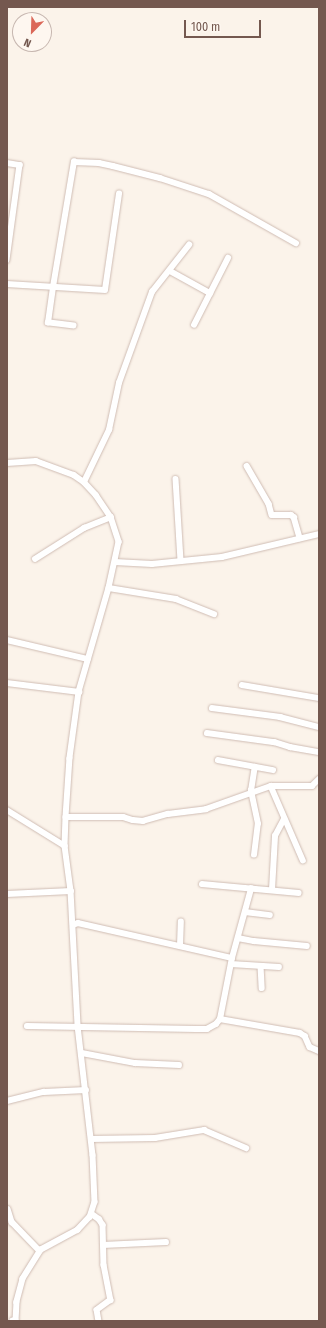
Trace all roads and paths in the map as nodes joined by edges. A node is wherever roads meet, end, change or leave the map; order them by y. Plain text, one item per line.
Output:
1 (7, 164) edge
2 (119, 194) dead end
3 (296, 243) dead end
4 (189, 245) dead end
5 (228, 258) dead end
6 (7, 260) edge
7 (170, 271) junction
8 (7, 284) edge
9 (53, 287) junction
10 (210, 293) junction
11 (194, 325) dead end
12 (74, 326) dead end
13 (7, 463) edge
14 (247, 466) dead end
15 (176, 479) dead end
16 (84, 482) junction
17 (111, 517) junction
18 (319, 534) edge
19 (300, 538) junction
20 (34, 559) dead end
21 (181, 561) junction
22 (115, 562) junction
23 (109, 588) junction
24 (214, 614) dead end
25 (7, 640) edge
26 (88, 659) junction
27 (7, 683) edge
28 (242, 685) dead end
29 (79, 692) junction
30 (319, 698) edge
31 (212, 708) dead end
32 (319, 727) edge
33 (207, 733) dead end
34 (319, 752) edge
35 (218, 760) dead end
36 (254, 767) junction
37 (273, 770) dead end
38 (319, 778) edge
39 (271, 786) junction
40 (253, 794) junction
41 (7, 810) edge
42 (66, 817) junction
43 (284, 819) junction
44 (65, 846) junction
45 (254, 855) dead end
46 (303, 860) dead end
47 (202, 884) dead end
48 (251, 889) junction
49 (272, 890) junction
50 (71, 891) junction
51 (299, 893) dead end
52 (7, 894) edge
53 (245, 912) junction
54 (270, 915) dead end
55 (181, 922) dead end
56 (73, 925) junction
57 (238, 938) junction
58 (180, 946) junction
59 (307, 946) dead end
60 (232, 958) junction
61 (231, 964) junction
62 (261, 966) junction
63 (279, 967) dead end
64 (262, 988) dead end
65 (220, 1019) junction
66 (27, 1026) dead end
67 (78, 1026) junction
68 (319, 1051) edge
69 (82, 1053) junction
70 (179, 1065) dead end
71 (86, 1090) junction
72 (7, 1101) edge
73 (91, 1139) junction
74 (246, 1148) dead end
75 (8, 1208) dead end
76 (92, 1214) junction
77 (166, 1242) dead end
78 (103, 1245) junction
79 (40, 1251) junction
80 (15, 1321) edge
81 (99, 1321) edge

1 - 6 street
2 - 9 street
3 - 9 street
4 - 7 street
5 - 10 street
7 - 10 street
7 - 16 street
8 - 9 street
9 - 12 street
10 - 11 street
13 - 16 street
14 - 19 street
15 - 21 street
16 - 17 street
17 - 20 street
17 - 22 street
18 - 19 street
19 - 21 street
21 - 22 street
22 - 23 street
23 - 24 street
23 - 26 street
25 - 26 street
26 - 29 street
27 - 29 street
28 - 30 street
29 - 42 street
31 - 32 street
33 - 34 street
35 - 36 street
36 - 37 street
36 - 40 street
38 - 39 street
39 - 40 street
39 - 43 street
40 - 42 street
40 - 45 street
41 - 44 street
42 - 44 street
43 - 46 street
43 - 49 street
44 - 50 street
47 - 48 street
48 - 49 street
48 - 53 street
49 - 51 street
50 - 52 street
50 - 56 street
53 - 54 street
53 - 57 street
55 - 58 street
56 - 58 street
56 - 67 street
57 - 59 street
57 - 60 street
58 - 60 street
60 - 61 street
61 - 62 street
61 - 65 street
62 - 63 street
62 - 64 street
65 - 67 street
65 - 68 street
66 - 67 street
67 - 69 street
69 - 70 street
69 - 71 street
71 - 72 street
71 - 73 street
73 - 74 street
73 - 76 street
75 - 79 street
76 - 78 street
76 - 79 street
77 - 78 street
78 - 81 street
79 - 80 street

